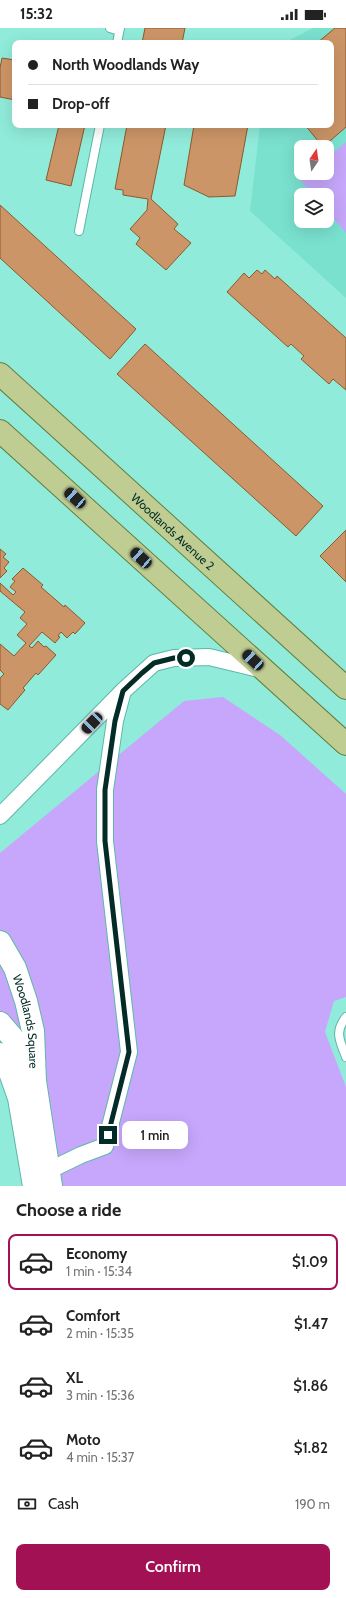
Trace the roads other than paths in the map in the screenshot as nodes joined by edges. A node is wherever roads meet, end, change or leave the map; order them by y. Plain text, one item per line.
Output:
1 (110, 28) edge
2 (119, 29) edge
3 (117, 40) edge
4 (99, 128) edge
5 (79, 231) dead end
6 (0, 374) edge
7 (0, 431) edge
8 (264, 670) junction
9 (346, 688) edge
10 (123, 691) junction
11 (346, 744) edge
12 (0, 816) edge
13 (0, 942) edge
14 (346, 1017) edge
15 (0, 1023) edge
16 (0, 1054) edge
17 (346, 1056) edge
18 (35, 1081) junction
19 (44, 1181) edge

1 - 2 lane
2 - 3 lane
4 - 5 lane
6 - 9 main road, Woodlands Avenue 2
7 - 8 main road
8 - 10 street
8 - 11 main road
10 - 12 street
10 - 19 street
13 - 18 street, Woodlands Square
14 - 17 lane
15 - 18 street, Woodlands Square
16 - 19 street, Woodlands Square
18 - 19 street, Woodlands Square

